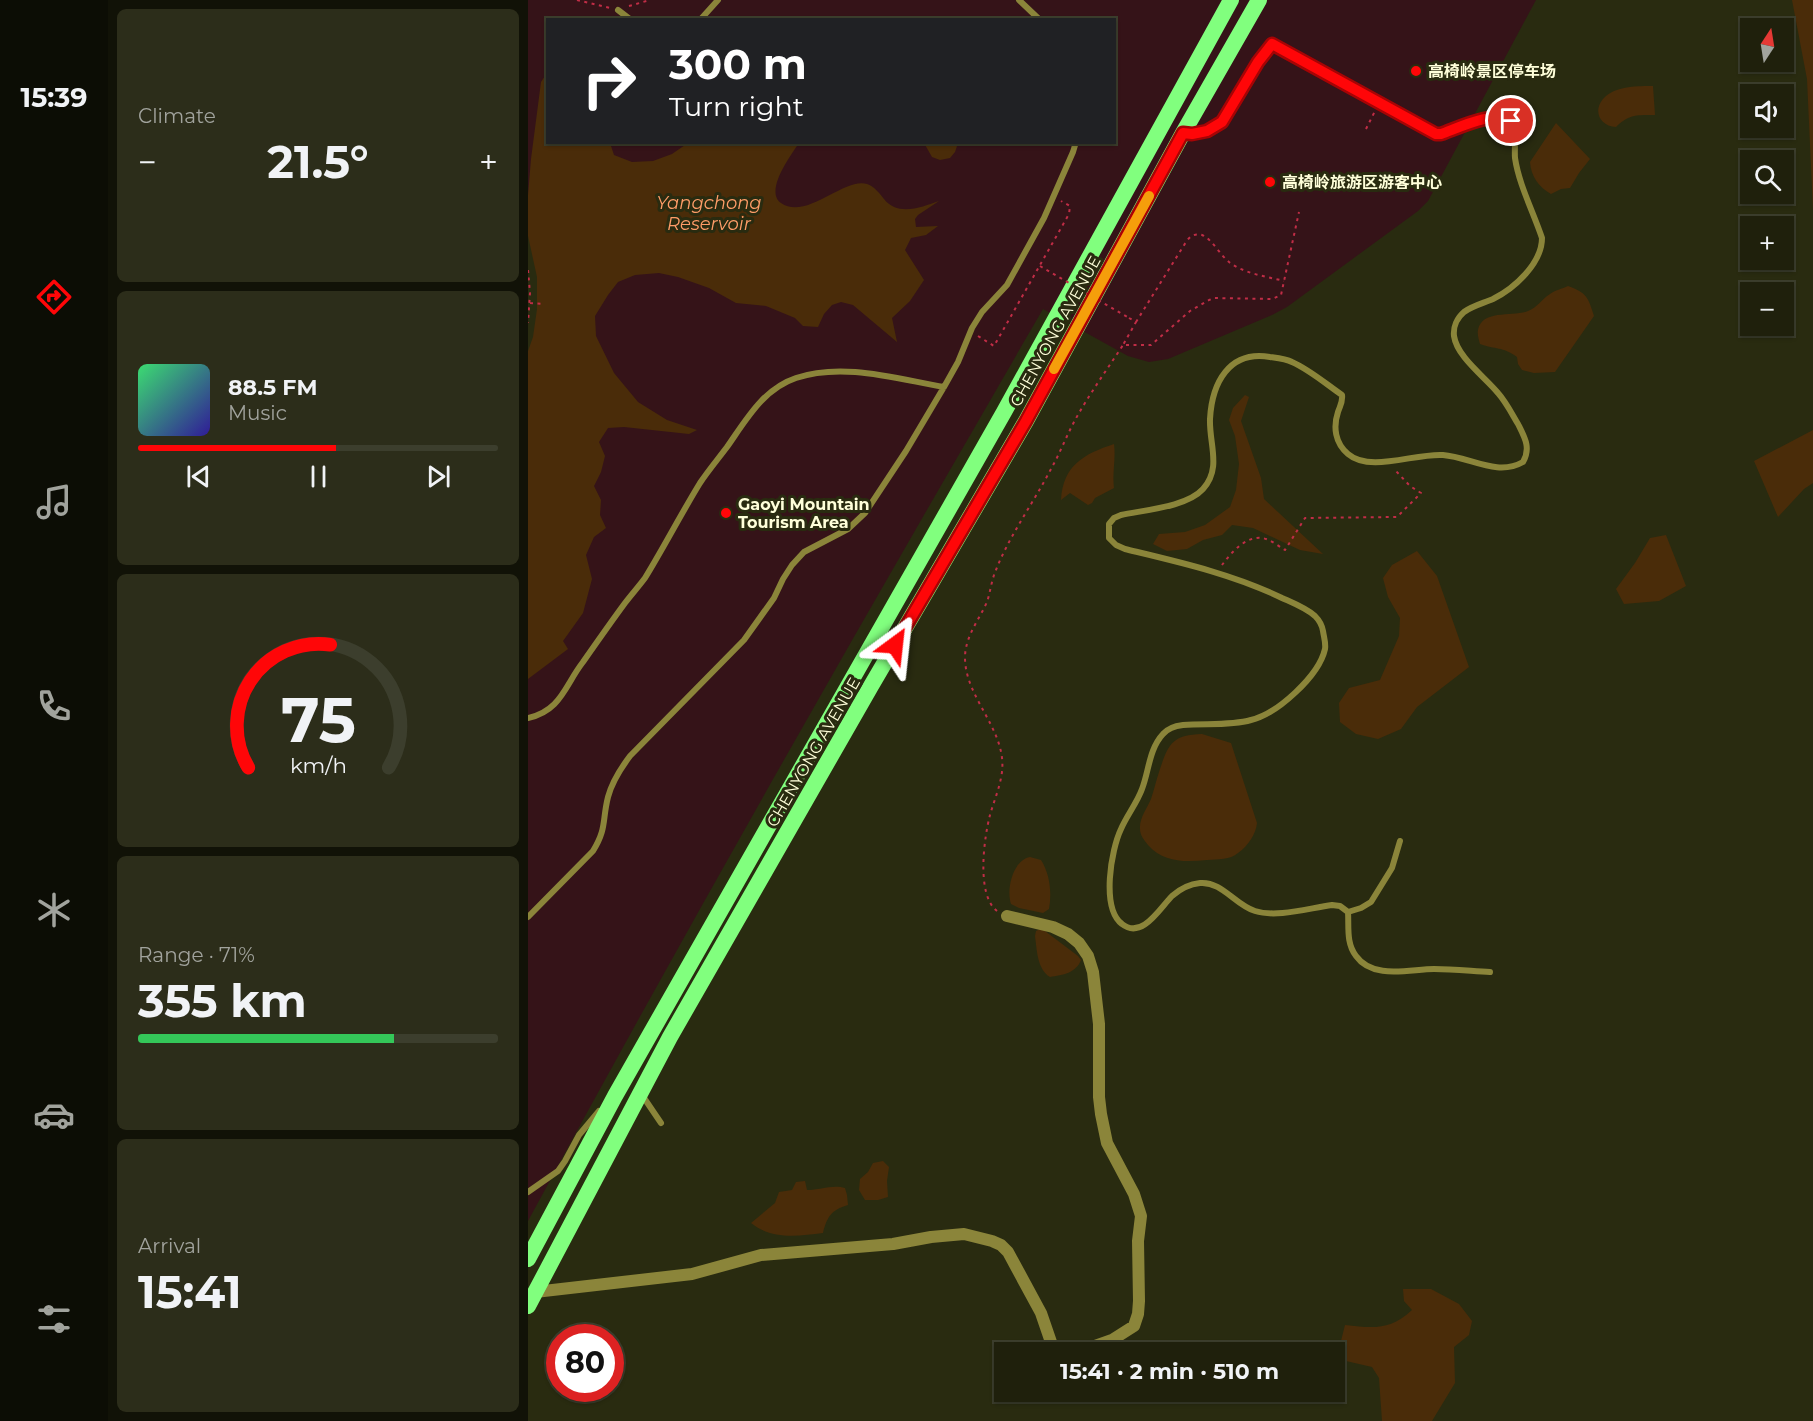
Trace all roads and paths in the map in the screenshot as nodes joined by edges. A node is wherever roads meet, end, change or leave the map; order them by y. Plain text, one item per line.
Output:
1 (718, 0) edge
2 (1018, 0) edge
3 (1231, 0) edge
4 (1259, 0) edge
5 (618, 10) dead end
6 (628, 18) edge
7 (702, 18) edge
8 (1038, 18) edge
9 (1379, 103) junction
10 (1366, 129) dead end
11 (1183, 133) junction
12 (1075, 144) edge
13 (1053, 197) junction
14 (1299, 212) dead end
15 (1040, 266) junction
16 (528, 270) edge
17 (1285, 279) junction
18 (530, 303) junction
19 (543, 304) dead end
20 (1136, 322) junction
21 (528, 323) edge
22 (970, 332) junction
23 (1123, 345) junction
24 (944, 387) junction
25 (1388, 460) junction
26 (1216, 572) junction
27 (528, 718) edge
28 (1400, 841) dead end
29 (1348, 912) junction
30 (1008, 916) joint
31 (528, 917) edge
32 (1490, 972) dead end
33 (618, 1089) junction
34 (640, 1092) junction
35 (662, 1123) dead end
36 (528, 1192) edge
37 (528, 1259) edge
38 (531, 1299) edge

1 - 7 lane
2 - 8 lane
3 - 33 highway, CHENYONG AVENUE
4 - 11 highway, CHENYONG AVENUE
5 - 6 lane
9 - 10 path
9 - 11 lane
9 - 25 lane
11 - 34 highway, CHENYONG AVENUE
12 - 13 lane
13 - 15 path
13 - 22 lane
14 - 17 path
15 - 20 path, bridge
15 - 22 path
16 - 18 path
17 - 20 path
17 - 23 path
18 - 19 path
18 - 21 path
20 - 23 path
22 - 24 lane
23 - 30 path
24 - 27 lane
24 - 31 lane
25 - 26 path
25 - 26 lane
26 - 29 lane
28 - 29 lane
29 - 32 lane
30 - 38 street
33 - 34 highway
33 - 36 lane
33 - 37 highway, CHENYONG AVENUE
34 - 35 lane
34 - 38 highway, CHENYONG AVENUE

